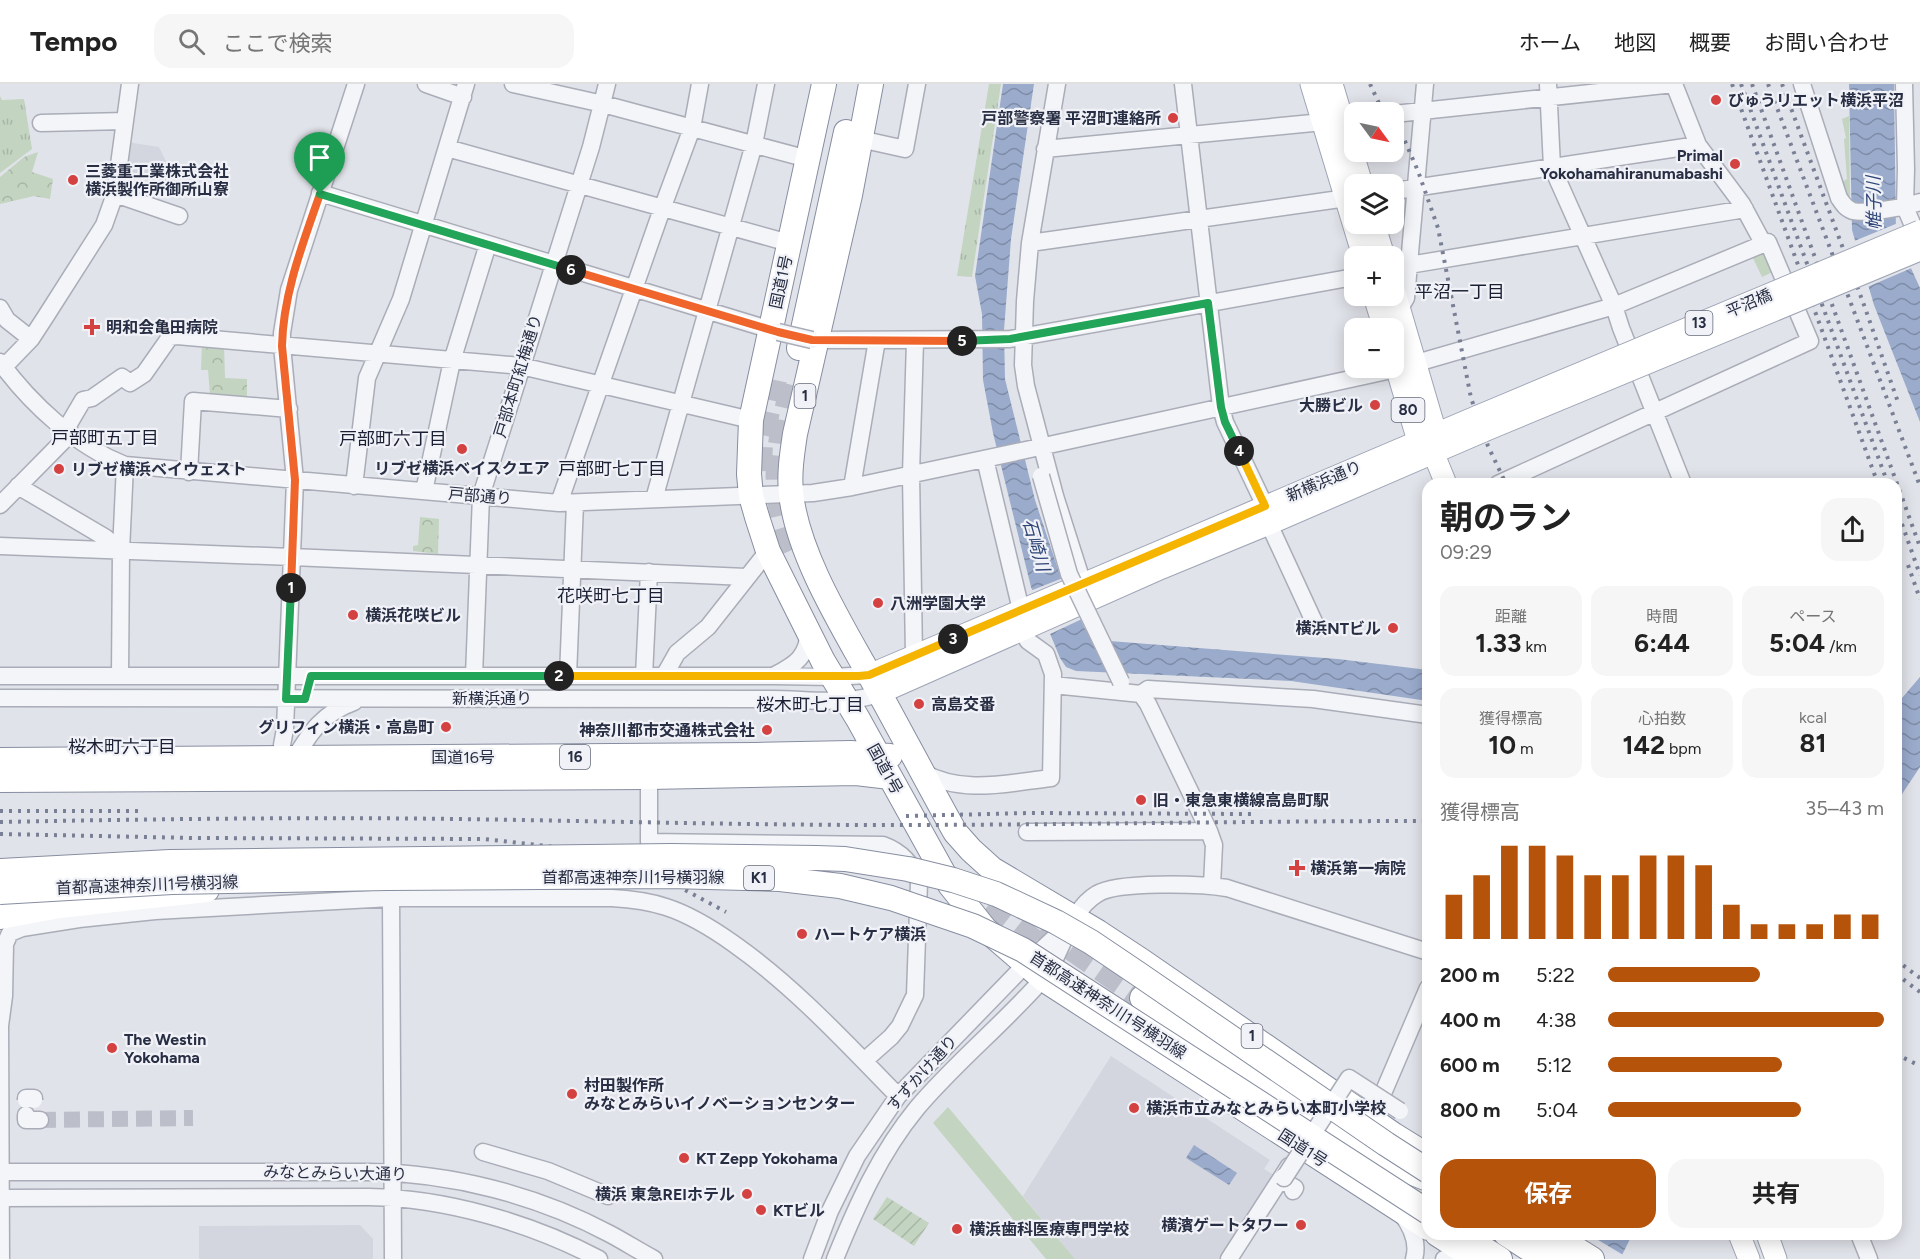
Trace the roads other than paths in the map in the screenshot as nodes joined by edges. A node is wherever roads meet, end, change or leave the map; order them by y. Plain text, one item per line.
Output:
1 (130, 84) edge
2 (356, 84) edge
3 (426, 84) edge
4 (513, 84) edge
5 (608, 84) edge
6 (700, 84) edge
7 (766, 84) edge
8 (824, 84) edge
9 (839, 84) edge
10 (855, 84) edge
11 (871, 84) edge
12 (917, 84) edge
13 (1057, 84) edge
14 (1183, 84) edge
15 (1311, 84) edge
16 (1332, 84) edge
17 (1425, 84) edge
18 (1674, 84) edge
19 (1802, 84) edge
20 (1904, 84) edge
21 (465, 90) edge
22 (1549, 91) edge
23 (603, 104) junction
24 (1422, 111) junction
25 (1404, 113) edge
26 (1340, 120) edge
27 (125, 121) junction
28 (40, 123) dead end
29 (692, 128) junction
30 (1188, 136) junction
31 (860, 139) junction
32 (754, 144) junction
33 (1698, 145) junction
34 (447, 148) junction
35 (1045, 149) junction
36 (808, 159) junction
37 (1552, 167) junction
38 (1347, 174) edge
39 (1359, 174) edge
40 (579, 185) junction
41 (1416, 188) junction
42 (1404, 190) edge
43 (115, 194) junction
44 (320, 194) junction
45 (1344, 198) edge
46 (1913, 205) edge
47 (662, 208) junction
48 (1745, 209) junction
49 (179, 216) dead end
50 (1198, 218) junction
51 (424, 225) junction
52 (731, 227) junction
53 (1920, 231) edge
54 (1582, 236) junction
55 (1920, 242) edge
56 (789, 243) junction
57 (1030, 243) junction
58 (1764, 243) junction
59 (488, 244) junction
60 (1920, 250) edge
61 (1404, 258) edge
62 (1410, 258) junction
63 (553, 265) junction
64 (1344, 279) edge
65 (634, 288) junction
66 (1404, 298) edge
67 (1208, 303) junction
68 (1614, 306) junction
69 (0, 308) edge
70 (708, 310) junction
71 (774, 331) junction
72 (1023, 337) junction
73 (31, 339) junction
74 (815, 340) junction
75 (877, 340) junction
76 (915, 340) junction
77 (282, 346) junction
78 (377, 355) junction
79 (452, 361) junction
80 (1404, 363) edge
81 (521, 366) junction
82 (1404, 370) edge
83 (3, 372) edge
84 (1344, 378) edge
85 (601, 385) junction
86 (681, 404) junction
87 (1221, 407) junction
88 (290, 409) junction
89 (1655, 413) junction
90 (751, 420) junction
91 (1481, 423) junction
92 (68, 431) junction
93 (1429, 442) junction
94 (1043, 446) junction
95 (990, 458) junction
96 (125, 465) junction
97 (189, 472) junction
98 (911, 474) junction
99 (1041, 476) dead end
100 (1444, 478) edge
101 (1511, 478) edge
102 (1681, 478) edge
103 (295, 480) junction
104 (18, 486) junction
105 (354, 486) junction
106 (852, 487) junction
107 (424, 491) junction
108 (791, 494) junction
109 (481, 496) junction
110 (751, 496) junction
111 (654, 499) junction
112 (567, 503) junction
113 (0, 505) edge
114 (1267, 515) junction
115 (0, 546) edge
116 (121, 551) junction
117 (768, 551) junction
118 (292, 556) junction
119 (478, 564) junction
120 (572, 569) junction
121 (649, 572) junction
122 (746, 577) junction
123 (1076, 593) junction
124 (1029, 617) junction
125 (1316, 626) dead end
126 (809, 632) junction
127 (914, 656) junction
128 (0, 676) edge
129 (120, 676) junction
130 (287, 676) junction
131 (311, 676) junction
132 (474, 676) junction
133 (568, 676) junction
134 (644, 676) junction
135 (664, 676) junction
136 (775, 676) junction
137 (832, 677) junction
138 (874, 684) junction
139 (1053, 685) junction
140 (1196, 685) dead end
141 (1141, 694) junction
142 (0, 698) edge
143 (366, 698) junction
144 (286, 699) junction
145 (305, 699) junction
146 (847, 701) junction
147 (1422, 714) edge
148 (877, 754) junction
149 (0, 760) edge
150 (283, 760) junction
151 (921, 772) junction
152 (843, 774) junction
153 (649, 777) junction
154 (890, 777) junction
155 (0, 780) edge
156 (1209, 831) junction
157 (1027, 832) dead end
158 (705, 843) junction
159 (0, 859) edge
160 (170, 862) junction
161 (0, 871) edge
162 (780, 879) junction
163 (290, 880) junction
164 (950, 885) junction
165 (1212, 885) junction
166 (0, 892) edge
167 (391, 898) junction
168 (918, 912) junction
169 (0, 917) edge
170 (1075, 918) junction
171 (1422, 950) edge
172 (1034, 972) junction
173 (1422, 1002) edge
174 (1184, 1005) junction
175 (0, 1025) edge
176 (864, 1061) junction
177 (878, 1075) junction
178 (898, 1096) junction
179 (1400, 1111) dead end
180 (1372, 1119) junction
181 (880, 1121) junction
182 (483, 1152) dead end
183 (1422, 1152) edge
184 (1422, 1167) edge
185 (0, 1172) edge
186 (392, 1172) junction
187 (1422, 1177) edge
188 (1422, 1178) edge
189 (1422, 1192) edge
190 (608, 1196) dead end
191 (392, 1197) junction
192 (0, 1198) edge
193 (1422, 1208) edge
194 (1398, 1209) junction
195 (1422, 1214) edge
196 (1422, 1224) edge
197 (1495, 1240) edge
198 (1515, 1240) edge
199 (1537, 1240) edge
200 (1561, 1240) edge
201 (1741, 1240) edge
202 (1769, 1240) edge
203 (1861, 1240) edge
204 (1456, 1247) edge
205 (1, 1259) edge
206 (393, 1259) edge
207 (598, 1259) edge
208 (654, 1259) edge
209 (812, 1259) edge
210 (835, 1259) edge
211 (1229, 1259) edge
212 (1414, 1259) edge
213 (1500, 1259) edge
214 (1524, 1259) edge
215 (1544, 1259) edge
216 (1567, 1259) edge
217 (1592, 1259) edge
218 (1749, 1259) edge
219 (1776, 1259) edge
220 (1869, 1259) edge

1 - 27 street
2 - 44 street
3 - 21 street
4 - 23 street
5 - 23 street, 戸部本町紅梅通り
6 - 29 street
7 - 32 street
8 - 36 highway, 国道1号
9 - 10 highway, 国道1号 / 1
11 - 31 highway, 国道1号 / 1
12 - 31 street
13 - 35 street
14 - 30 street
15 - 26 main road
16 - 26 main road
17 - 24 street
18 - 22 street
18 - 33 street
19 - 46 street
20 - 46 street
21 - 34 street
22 - 24 street
22 - 37 street
23 - 29 street
23 - 40 street, 戸部本町紅梅通り
24 - 25 street
24 - 41 street
26 - 30 street
26 - 38 main road
26 - 39 main road
27 - 28 street
27 - 43 street
29 - 32 street
29 - 47 street
30 - 35 street
30 - 50 street
31 - 74 highway, 国道1号 / 1
32 - 36 street
32 - 52 street
33 - 37 street
33 - 48 street
34 - 40 street
34 - 51 street
35 - 57 street
36 - 56 highway, 国道1号
37 - 41 street
37 - 54 street
40 - 47 street
40 - 63 street, 戸部本町紅梅通り
41 - 42 street
41 - 62 street
43 - 49 street
43 - 73 street
44 - 51 street
44 - 77 street
45 - 50 street
46 - 55 street
47 - 52 street
47 - 65 street
48 - 54 street
48 - 58 street
50 - 57 street
50 - 67 street
51 - 59 street
51 - 78 street
52 - 56 street
52 - 70 street
53 - 91 main road, 平沼橋 / 13, bridge
54 - 62 street
54 - 68 street
56 - 71 highway, 国道1号
57 - 72 street
58 - 68 street, 戸部通り
58 - 89 street
59 - 63 street
59 - 79 street
60 - 91 main road, 平沼橋 / 13, bridge
61 - 62 street
62 - 66 street
63 - 65 street
63 - 81 street, 戸部本町紅梅通り
64 - 67 street
65 - 70 street
65 - 85 street
67 - 72 street
67 - 87 street
68 - 80 street, 戸部通り
68 - 89 street
69 - 73 street
70 - 71 street
70 - 86 street
71 - 74 street, bridge
71 - 90 highway, 国道1号
72 - 76 street
72 - 94 street
73 - 83 street
74 - 75 street
74 - 108 highway, 国道1号 / 1
75 - 76 street
75 - 106 street
76 - 98 street
77 - 78 street
77 - 88 street
77 - 92 street
78 - 79 street
78 - 105 street
79 - 81 street
79 - 107 street
81 - 85 street
81 - 109 street, 戸部本町紅梅通り
82 - 93 main road, 80
83 - 92 street, 戸部通り
84 - 87 street, 戸部通り
85 - 86 street
85 - 112 street
86 - 90 street
86 - 111 street
87 - 94 street, 戸部通り
87 - 114 street
88 - 97 street
88 - 103 street
89 - 101 street
89 - 102 street
90 - 110 highway, 国道1号
91 - 93 main road, 新横浜通り / 13
92 - 96 street, 戸部通り
92 - 104 street
93 - 100 main road, 80
93 - 114 main road, 新横浜通り / 13
94 - 95 street, 戸部通り
94 - 123 street
95 - 98 street, 戸部通り
95 - 124 street
96 - 97 street, 戸部通り
96 - 116 street
97 - 103 street, 戸部通り
98 - 106 street, 戸部通り
98 - 127 street
99 - 140 street, bridge
103 - 105 street, 戸部通り
103 - 118 street
104 - 113 street
104 - 116 street
105 - 107 street, 戸部通り
106 - 108 street, 戸部通り
107 - 109 street, 戸部通り
108 - 110 street, 戸部通り
108 - 138 highway, 国道1号 / 1
109 - 112 street, 戸部通り
109 - 119 street, 戸部本町紅梅通り
110 - 111 street, 戸部通り
110 - 117 highway, 国道1号
111 - 112 street, 戸部通り
112 - 120 street
114 - 123 main road, 新横浜通り / 13
114 - 125 street
115 - 116 street
116 - 118 street
116 - 129 street
117 - 122 street
117 - 126 highway, 国道1号
118 - 119 street
118 - 130 street
119 - 120 street
119 - 132 street, 戸部本町紅梅通り
120 - 121 street
120 - 133 street
121 - 122 street
121 - 134 street
122 - 135 street
123 - 124 main road, 13
124 - 127 main road, 新横浜通り / 13
124 - 138 main road, 新横浜通り / 13
124 - 139 street
126 - 136 street
126 - 137 highway, 国道1号
127 - 138 main road, 新横浜通り / 13
128 - 129 street, 新横浜通り
129 - 130 street, 新横浜通り
130 - 131 street, 新横浜通り
130 - 144 street
131 - 132 street, 新横浜通り
131 - 145 street
132 - 133 street, 新横浜通り
133 - 134 street, 新横浜通り
134 - 135 street, 新横浜通り
135 - 136 street, 新横浜通り
136 - 137 street, 新横浜通り
137 - 138 street, 新横浜通り
137 - 146 highway, 国道1号
138 - 146 street, 新横浜通り
138 - 151 highway, 国道1号 / 1
139 - 141 street
139 - 151 street
141 - 147 street
141 - 156 street
142 - 144 street, 新横浜通り
143 - 145 street, 新横浜通り
143 - 146 street, 新横浜通り
143 - 150 street
144 - 145 street, 新横浜通り
144 - 150 street
145 - 150 street
146 - 148 highway, 国道1号
148 - 150 highway, 国道16号 / 16
148 - 151 highway, 国道16号 / 16
148 - 154 highway, 国道1号
149 - 150 highway, 国道16号 / 16
150 - 153 highway, 国道16号 / 16
150 - 155 highway, 国道16号 / 16
151 - 170 highway, 国道1号 / 1
152 - 153 highway, 国道16号 / 16
152 - 154 highway, 国道16号 / 16
152 - 164 highway
153 - 158 street
154 - 164 highway, 国道1号
156 - 157 street
156 - 165 street
158 - 168 street
158 - 168 street
159 - 160 highway, bridge
160 - 161 highway, 首都高速神奈川1号横羽線 / K1, bridge
160 - 174 highway, 首都高速神奈川1号横羽線 / K1, bridge
162 - 163 highway, 首都高速神奈川1号横羽線 / K1, bridge
162 - 189 highway, bridge
162 - 193 highway, 首都高速神奈川1号横羽線 / K1, bridge
163 - 166 highway, 首都高速神奈川1号横羽線 / K1, bridge
163 - 169 highway, bridge
164 - 172 highway, 国道1号
165 - 170 street
165 - 171 street
167 - 175 street
167 - 176 street
167 - 186 street
168 - 176 street
170 - 172 street
170 - 180 highway, 国道1号 / 1
172 - 178 street, すずかけ通り
172 - 194 highway, 国道1号
172 - 210 street, すずかけ通り
173 - 180 street
174 - 184 highway, 首都高速神奈川1号横羽線 / K1, bridge
174 - 187 highway, bridge
175 - 185 street
176 - 177 street
177 - 178 street
177 - 181 street
178 - 181 street, すずかけ通り
179 - 211 street, bridge
180 - 183 highway, 国道1号 / 1
181 - 209 street, すずかけ通り
182 - 190 street
185 - 186 street, みなとみらい大通り
185 - 192 street
186 - 191 street
186 - 208 street, みなとみらい大通り
188 - 195 highway, 国道1号 / 1
191 - 192 street, みなとみらい大通り
191 - 206 street
191 - 207 street, みなとみらい大通り
192 - 205 street
194 - 196 highway, 国道1号
194 - 212 street
197 - 214 highway
198 - 215 highway
199 - 216 highway
200 - 217 highway
201 - 218 main road
202 - 219 main road
203 - 220 street
204 - 213 highway

